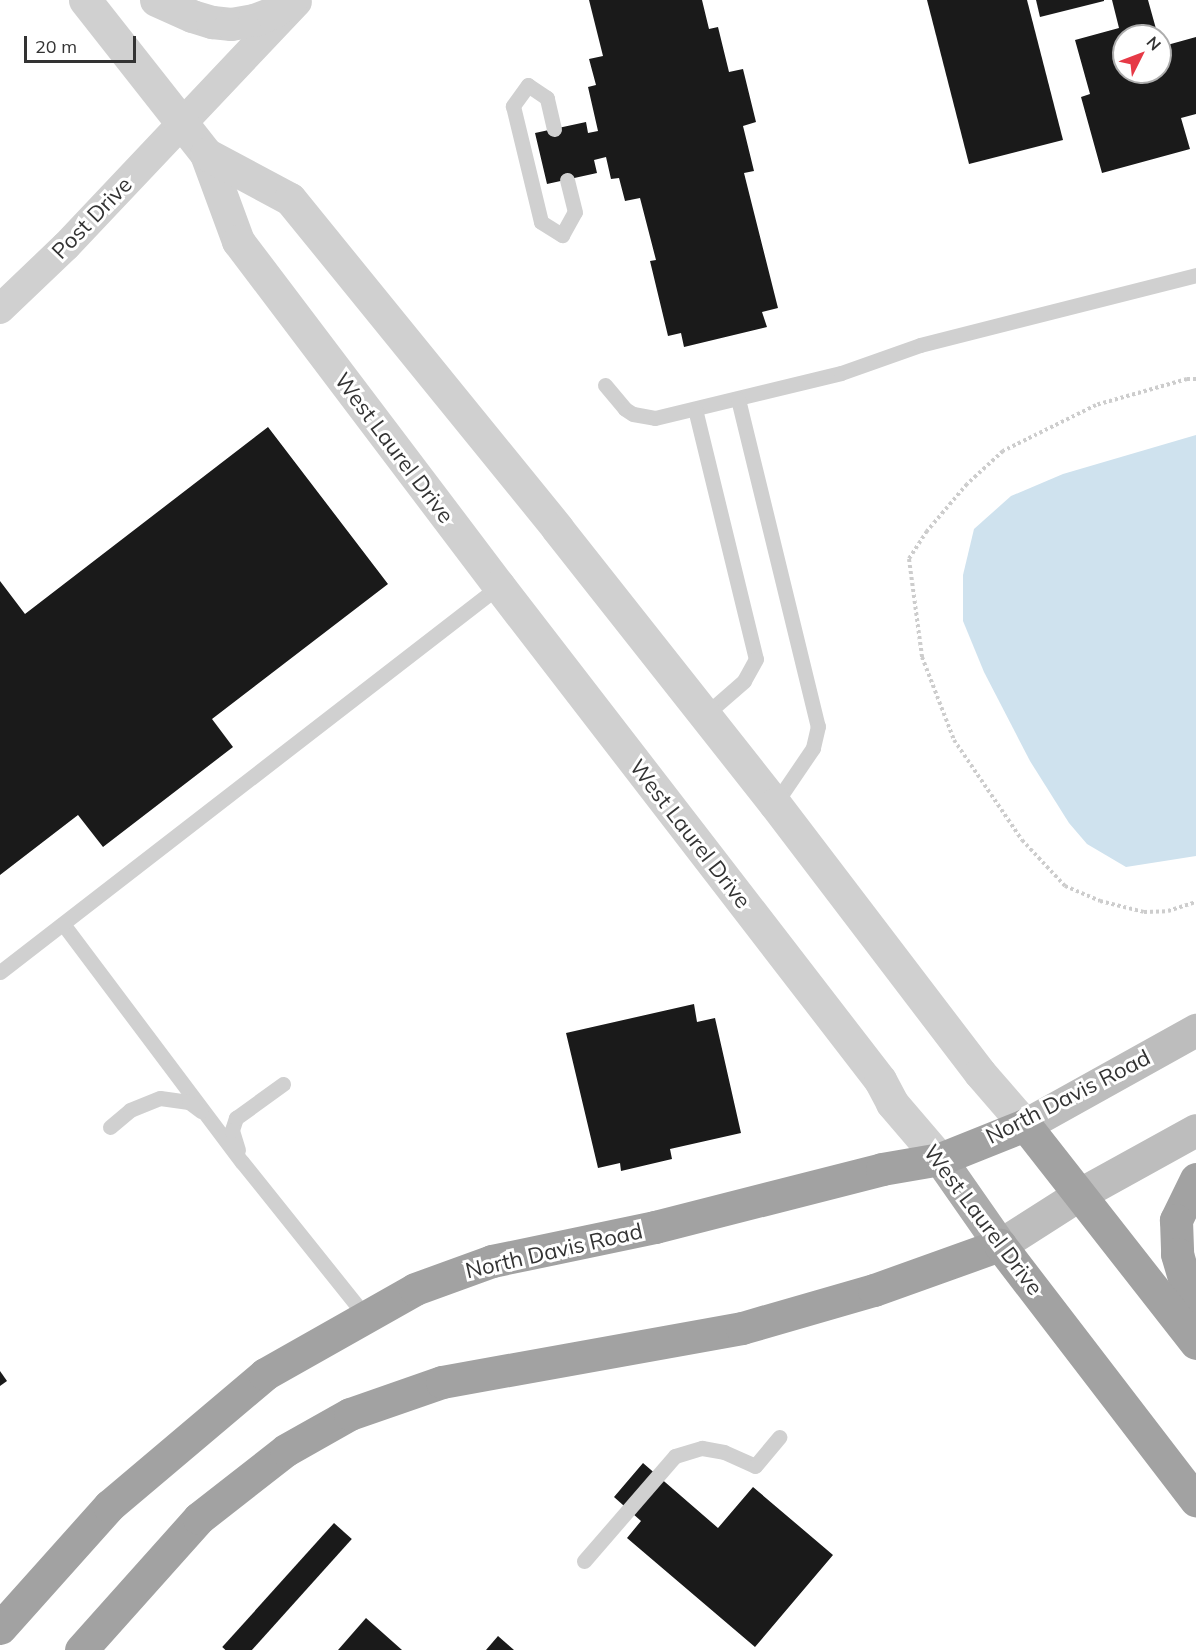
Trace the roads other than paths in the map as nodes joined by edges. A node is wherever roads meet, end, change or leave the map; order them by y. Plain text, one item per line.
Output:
1 (85, 0) edge
2 (156, 0) edge
3 (291, 0) edge
4 (300, 0) edge
5 (182, 125) junction
6 (554, 129) dead end
7 (206, 154) junction
8 (567, 180) dead end
9 (1196, 275) edge
10 (0, 309) edge
11 (605, 385) dead end
12 (738, 399) junction
13 (695, 409) junction
14 (498, 586) junction
15 (705, 715) junction
16 (775, 804) junction
17 (63, 924) junction
18 (0, 972) edge
19 (1196, 1030) edge
20 (283, 1084) dead end
21 (208, 1116) junction
22 (1026, 1125) junction
23 (110, 1127) dead end
24 (1196, 1130) edge
25 (940, 1159) junction
26 (242, 1162) junction
27 (1196, 1179) edge
28 (1080, 1194) junction
29 (1000, 1245) junction
30 (368, 1318) junction
31 (1196, 1319) edge
32 (1196, 1343) edge
33 (779, 1437) dead end
34 (1196, 1500) edge
35 (584, 1561) dead end
36 (0, 1628) edge
37 (81, 1650) edge

1 - 5 street, West Laurel Drive
2 - 3 street
4 - 5 street, Post Drive
5 - 7 street, West Laurel Drive
5 - 10 street, Post Drive
6 - 8 lane
7 - 14 street, West Laurel Drive
7 - 15 street, West Laurel Drive
9 - 12 lane
11 - 13 lane
12 - 13 lane
12 - 16 lane
13 - 15 lane
14 - 17 lane
14 - 25 street, West Laurel Drive
15 - 16 street, West Laurel Drive
16 - 22 street, West Laurel Drive
17 - 18 lane
17 - 21 lane
19 - 22 main road, North Davis Road
20 - 26 lane
21 - 23 lane
21 - 26 lane
22 - 25 highway, North Davis Road
22 - 28 highway, West Laurel Drive
24 - 28 main road
25 - 29 main road, West Laurel Drive
25 - 30 highway, North Davis Road
26 - 30 lane
27 - 31 highway
28 - 29 main road
28 - 32 highway, West Laurel Drive
29 - 34 highway, West Laurel Drive
29 - 37 highway
30 - 36 highway, North Davis Road
33 - 35 lane

